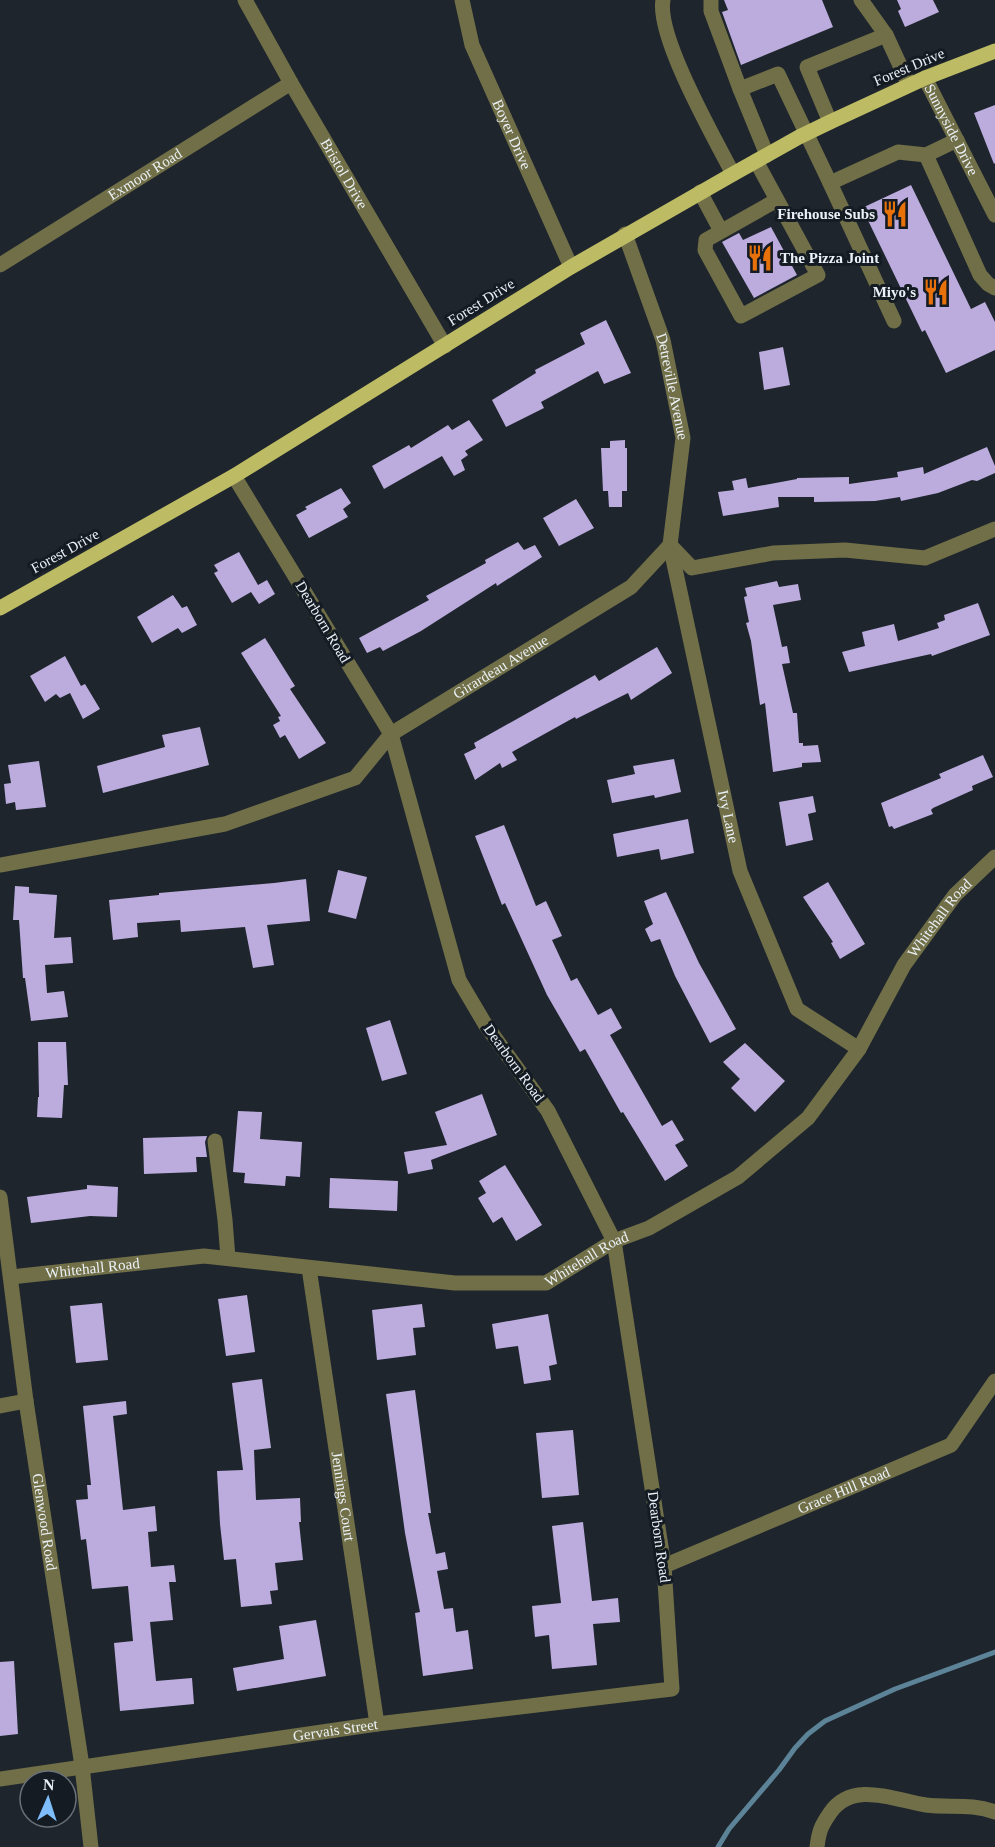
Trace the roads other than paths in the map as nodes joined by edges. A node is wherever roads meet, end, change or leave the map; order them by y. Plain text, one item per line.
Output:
1 (245, 0) edge
2 (462, 0) edge
3 (711, 0) edge
4 (861, 0) edge
5 (667, 2) edge
6 (886, 35) junction
7 (995, 51) edge
8 (925, 78) junction
9 (291, 83) junction
10 (909, 85) junction
11 (740, 89) junction
12 (830, 122) junction
13 (806, 133) junction
14 (957, 140) junction
15 (926, 155) junction
16 (761, 158) junction
17 (733, 174) junction
18 (830, 183) junction
19 (700, 192) junction
20 (777, 200) junction
21 (995, 215) edge
22 (722, 231) junction
23 (626, 234) junction
24 (0, 265) edge
25 (571, 267) junction
26 (995, 288) edge
27 (894, 321) dead end
28 (445, 346) junction
29 (234, 476) junction
30 (995, 529) edge
31 (670, 545) junction
32 (0, 608) edge
33 (391, 734) junction
34 (995, 857) edge
35 (0, 865) edge
36 (859, 1049) junction
37 (215, 1141) dead end
38 (0, 1197) edge
39 (614, 1241) junction
40 (228, 1258) junction
41 (309, 1268) junction
42 (11, 1277) junction
43 (995, 1381) edge
44 (26, 1401) junction
45 (0, 1406) edge
46 (664, 1566) junction
47 (672, 1689) joint
48 (377, 1724) junction
49 (82, 1766) junction
50 (0, 1779) edge
51 (995, 1812) edge
52 (91, 1847) edge
53 (817, 1847) edge

1 - 9 street, Bristol Drive
2 - 25 street, Boyer Drive
3 - 11 street
4 - 6 street
5 - 17 street
6 - 10 street
6 - 12 street
7 - 8 main road, Forest Drive
8 - 10 main road, Forest Drive
8 - 14 street, Sunnyside Drive
9 - 24 street, Exmoor Road
9 - 28 street, Bristol Drive
10 - 12 main road, Forest Drive
11 - 13 street
11 - 16 street
12 - 13 main road, Forest Drive
13 - 16 main road, Forest Drive
13 - 18 street
14 - 15 street
14 - 21 street, Sunnyside Drive
15 - 18 street
15 - 26 street
16 - 17 main road, Forest Drive
16 - 20 street
17 - 19 main road, Forest Drive
18 - 27 street
19 - 22 street
19 - 23 main road, Forest Drive
20 - 22 street
20 - 22 street
23 - 25 main road, Forest Drive
23 - 31 street, Detreville Avenue
25 - 28 main road, Forest Drive
28 - 29 main road, Forest Drive
29 - 32 main road, Forest Drive
29 - 33 street, Dearborn Road
30 - 31 street
31 - 33 street, Girardeau Avenue
31 - 36 street, Ivy Lane
33 - 35 street, Girardeau Avenue
33 - 39 street, Dearborn Road
34 - 36 street, Whitehall Road
36 - 39 street, Whitehall Road
37 - 40 street
38 - 42 street, Glenwood Road
39 - 41 street, Whitehall Road
39 - 46 street, Dearborn Road
40 - 41 street, Whitehall Road
40 - 42 street, Whitehall Road
41 - 48 street, Jennings Court
42 - 44 street, Glenwood Road
43 - 46 street, Grace Hill Road
44 - 45 street
44 - 49 street, Glenwood Road
46 - 47 street, Dearborn Road
47 - 48 street, Gervais Street
48 - 49 street, Gervais Street
49 - 50 street, Gervais Street
49 - 52 street, Glenwood Road
51 - 53 street

